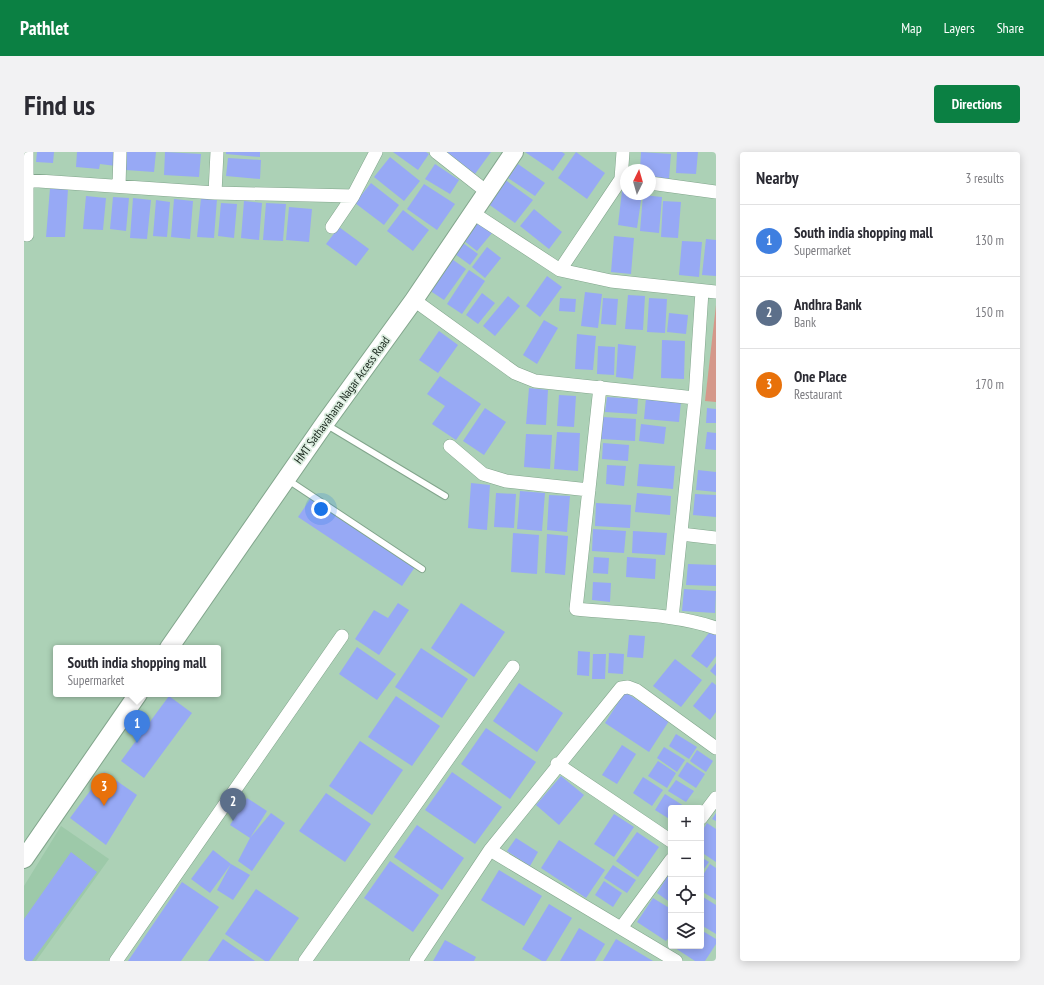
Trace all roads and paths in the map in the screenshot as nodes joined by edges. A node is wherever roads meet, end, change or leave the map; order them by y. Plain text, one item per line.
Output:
1 (27, 152) edge
2 (120, 152) edge
3 (217, 152) edge
4 (376, 152) edge
5 (436, 152) edge
6 (514, 152) edge
7 (623, 152) edge
8 (623, 164) edge
9 (25, 180) edge
10 (620, 184) edge
11 (656, 184) edge
12 (119, 186) junction
13 (488, 192) junction
14 (716, 192) edge
15 (215, 193) junction
16 (353, 196) junction
17 (473, 213) junction
18 (332, 227) dead end
19 (26, 235) dead end
20 (560, 270) junction
21 (702, 291) junction
22 (716, 292) edge
23 (414, 300) junction
24 (600, 387) junction
25 (695, 398) junction
26 (324, 423) junction
27 (450, 446) dead end
28 (286, 479) junction
29 (589, 490) junction
30 (445, 496) dead end
31 (681, 534) junction
32 (716, 538) edge
33 (422, 569) dead end
34 (672, 618) junction
35 (716, 628) edge
36 (342, 636) dead end
37 (171, 645) edge
38 (513, 667) dead end
39 (136, 697) edge
40 (716, 748) edge
41 (557, 764) junction
42 (716, 798) edge
43 (704, 814) edge
44 (668, 839) edge
45 (490, 850) junction
46 (24, 859) edge
47 (668, 864) edge
48 (621, 928) junction
49 (116, 961) edge
50 (305, 961) edge
51 (416, 961) edge
52 (676, 961) edge

1 - 9 street
2 - 12 street
3 - 15 street
4 - 16 street
5 - 13 street
6 - 13 street, HMT Sathavahana Nagar Access Road
7 - 8 street
9 - 12 street
9 - 19 street
10 - 20 street
11 - 14 street
12 - 15 street
13 - 17 street, HMT Sathavahana Nagar Access Road
15 - 16 street
16 - 18 street
17 - 20 street
17 - 23 street, HMT Sathavahana Nagar Access Road
20 - 21 street
21 - 22 street
21 - 25 street
23 - 24 street
23 - 26 street, HMT Sathavahana Nagar Access Road
24 - 25 street
24 - 29 street
25 - 31 street
26 - 28 street, HMT Sathavahana Nagar Access Road
26 - 30 lane
27 - 29 street
28 - 33 lane
28 - 37 street, HMT Sathavahana Nagar Access Road
29 - 34 street
31 - 32 street
31 - 34 street
34 - 35 street
36 - 49 street
38 - 50 street
39 - 46 street
40 - 41 street
41 - 44 street
41 - 45 street
42 - 43 street
45 - 48 street
45 - 51 street
47 - 48 street
48 - 52 street

